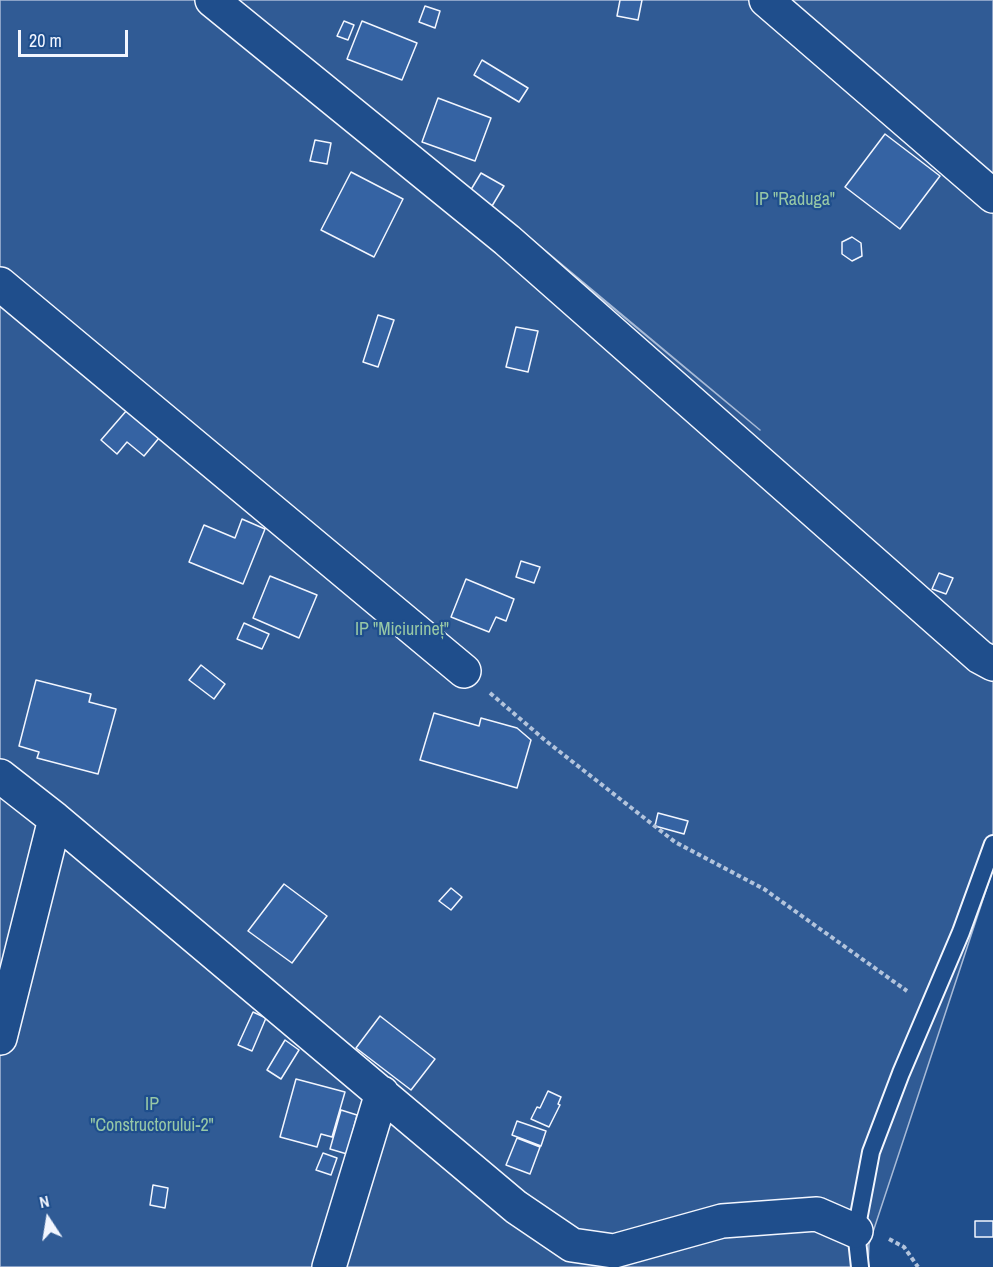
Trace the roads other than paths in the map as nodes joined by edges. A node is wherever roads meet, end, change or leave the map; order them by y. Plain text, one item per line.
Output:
1 (212, 0) edge
2 (766, 0) edge
3 (993, 196) edge
4 (0, 284) edge
5 (993, 664) edge
6 (464, 670) road end
7 (0, 776) edge
8 (55, 819) junction
9 (993, 844) edge
10 (0, 1038) edge
11 (382, 1093) junction
12 (856, 1231) junction
13 (329, 1267) edge
14 (860, 1267) edge

1 - 5 street
2 - 3 street
4 - 6 street
7 - 8 street
8 - 10 street
8 - 11 street
9 - 12 lane
11 - 12 street
11 - 13 street
12 - 14 lane

